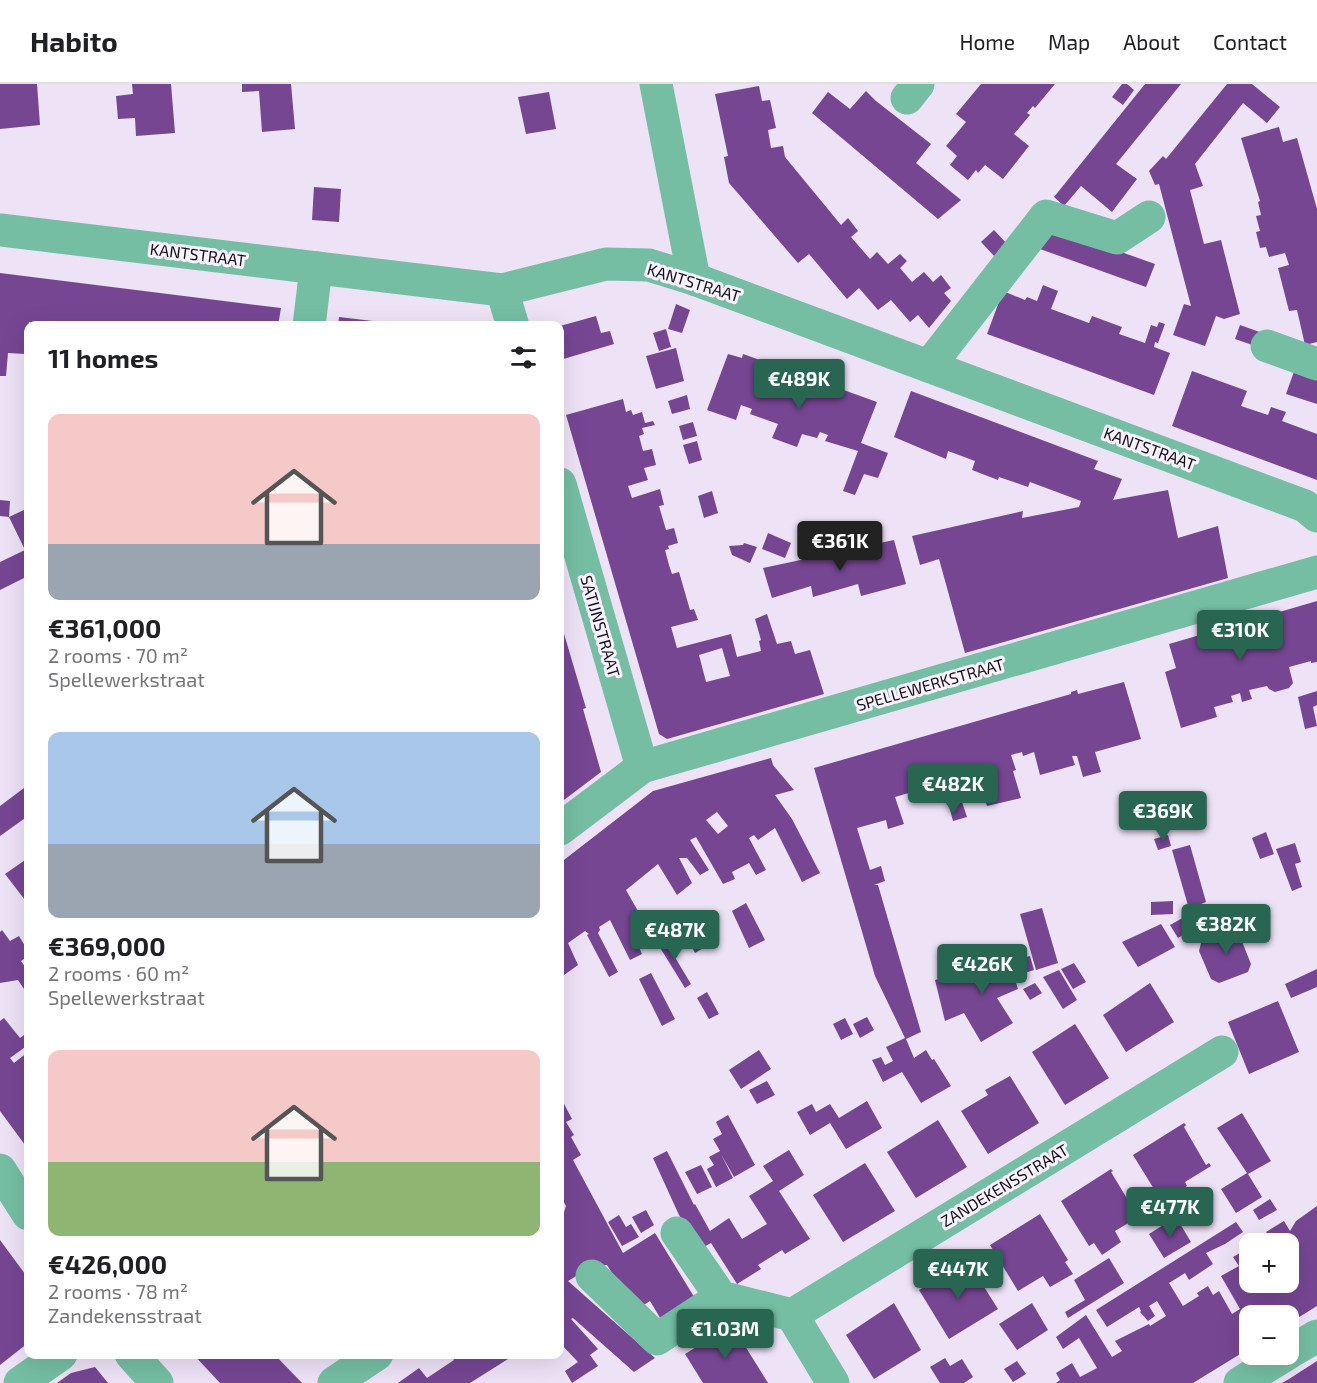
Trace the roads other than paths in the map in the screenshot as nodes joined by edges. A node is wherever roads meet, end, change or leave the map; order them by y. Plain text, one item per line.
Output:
1 (656, 84) edge
2 (1149, 217) dead end
3 (0, 230) edge
4 (316, 268) junction
5 (694, 279) junction
6 (502, 290) junction
7 (310, 321) edge
8 (511, 321) edge
9 (1267, 346) dead end
10 (1317, 364) edge
11 (929, 366) junction
12 (564, 498) edge
13 (1317, 516) edge
14 (1317, 572) edge
15 (642, 767) junction
16 (564, 827) edge
17 (1222, 1052) dead end
18 (0, 1170) edge
19 (24, 1208) edge
20 (677, 1233) dead end
21 (592, 1276) dead end
22 (721, 1297) junction
23 (792, 1315) junction
24 (1317, 1336) edge
25 (1299, 1347) edge
26 (54, 1359) edge
27 (135, 1359) edge
28 (370, 1359) edge
29 (1270, 1365) edge
30 (20, 1383) edge
31 (157, 1383) edge
32 (334, 1383) edge
33 (832, 1383) edge
34 (1240, 1383) edge

1 - 5 street
2 - 11 street
3 - 4 street, KANTSTRAAT
4 - 6 street, KANTSTRAAT
4 - 7 street
5 - 6 street, KANTSTRAAT
5 - 11 street, KANTSTRAAT
6 - 8 street
9 - 10 street
11 - 13 street, KANTSTRAAT
12 - 15 street, SATIJNSTRAAT
14 - 15 street, SPELLEWERKSTRAAT
15 - 16 street, SPELLEWERKSTRAAT
17 - 23 street, ZANDEKENSSTRAAT
18 - 19 street
20 - 22 street
21 - 22 street
22 - 23 street
23 - 33 street
24 - 25 street
26 - 30 street
27 - 31 street
28 - 32 street
29 - 34 street

